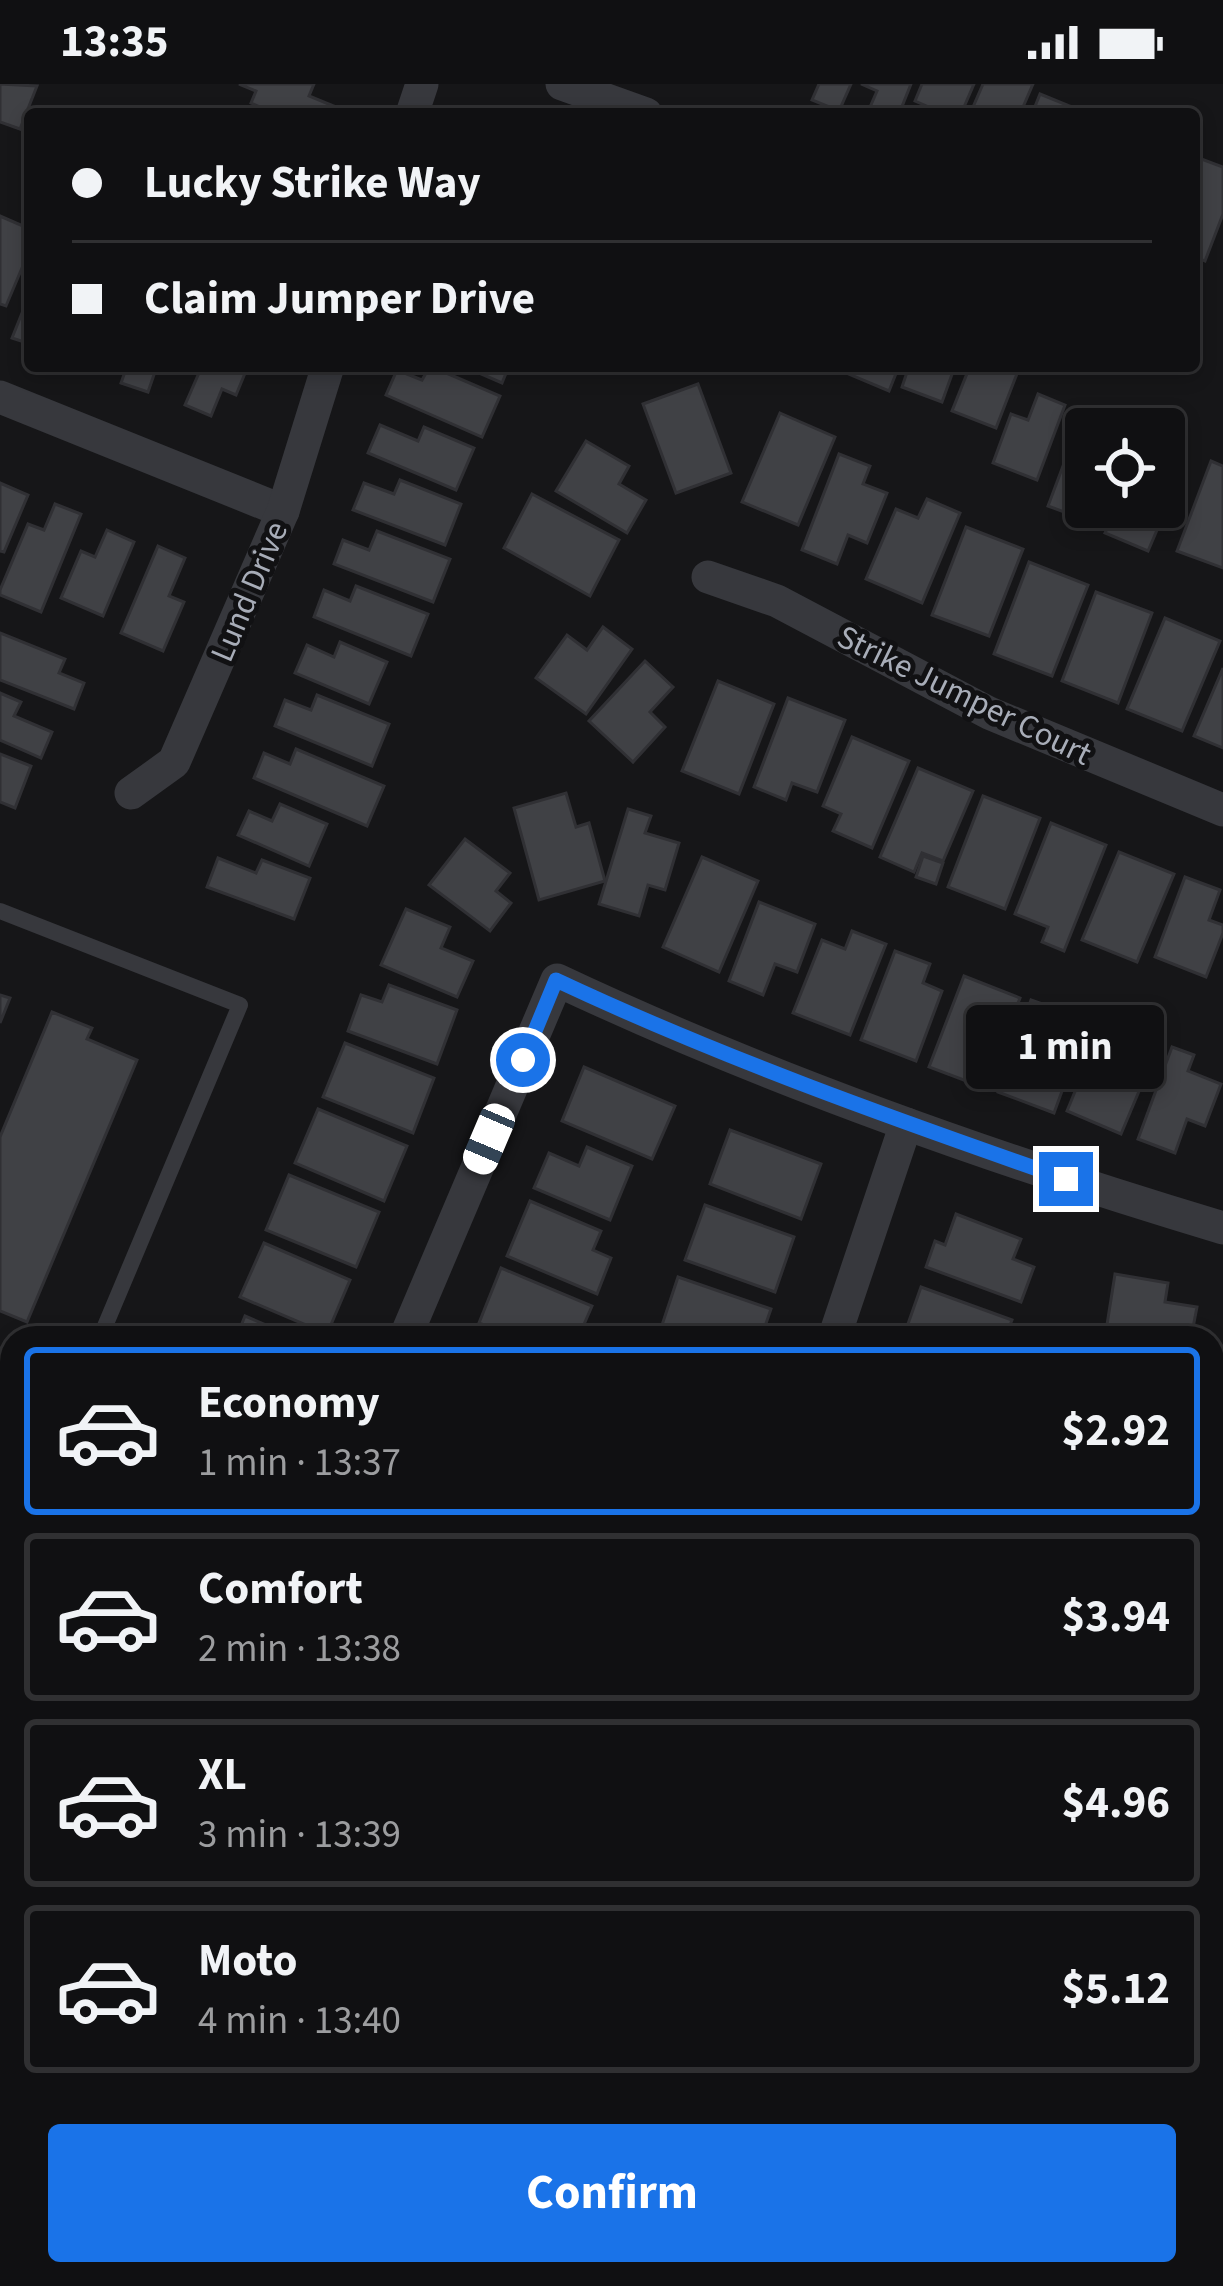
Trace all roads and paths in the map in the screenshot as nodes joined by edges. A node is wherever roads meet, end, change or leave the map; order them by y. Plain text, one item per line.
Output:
1 (562, 84) edge
2 (629, 108) edge
3 (326, 372) edge
4 (0, 397) edge
5 (283, 511) junction
6 (708, 577) dead end
7 (131, 794) dead end
8 (1223, 810) edge
9 (0, 910) edge
10 (906, 1124) junction
11 (1223, 1228) edge
12 (105, 1326) edge
13 (410, 1326) edge
14 (838, 1326) edge

1 - 2 street
3 - 5 street, Lund Drive
4 - 5 street
5 - 7 street, Lund Drive
6 - 8 street, Strike Jumper Court
9 - 12 lane
10 - 11 street
10 - 13 street
10 - 14 street

